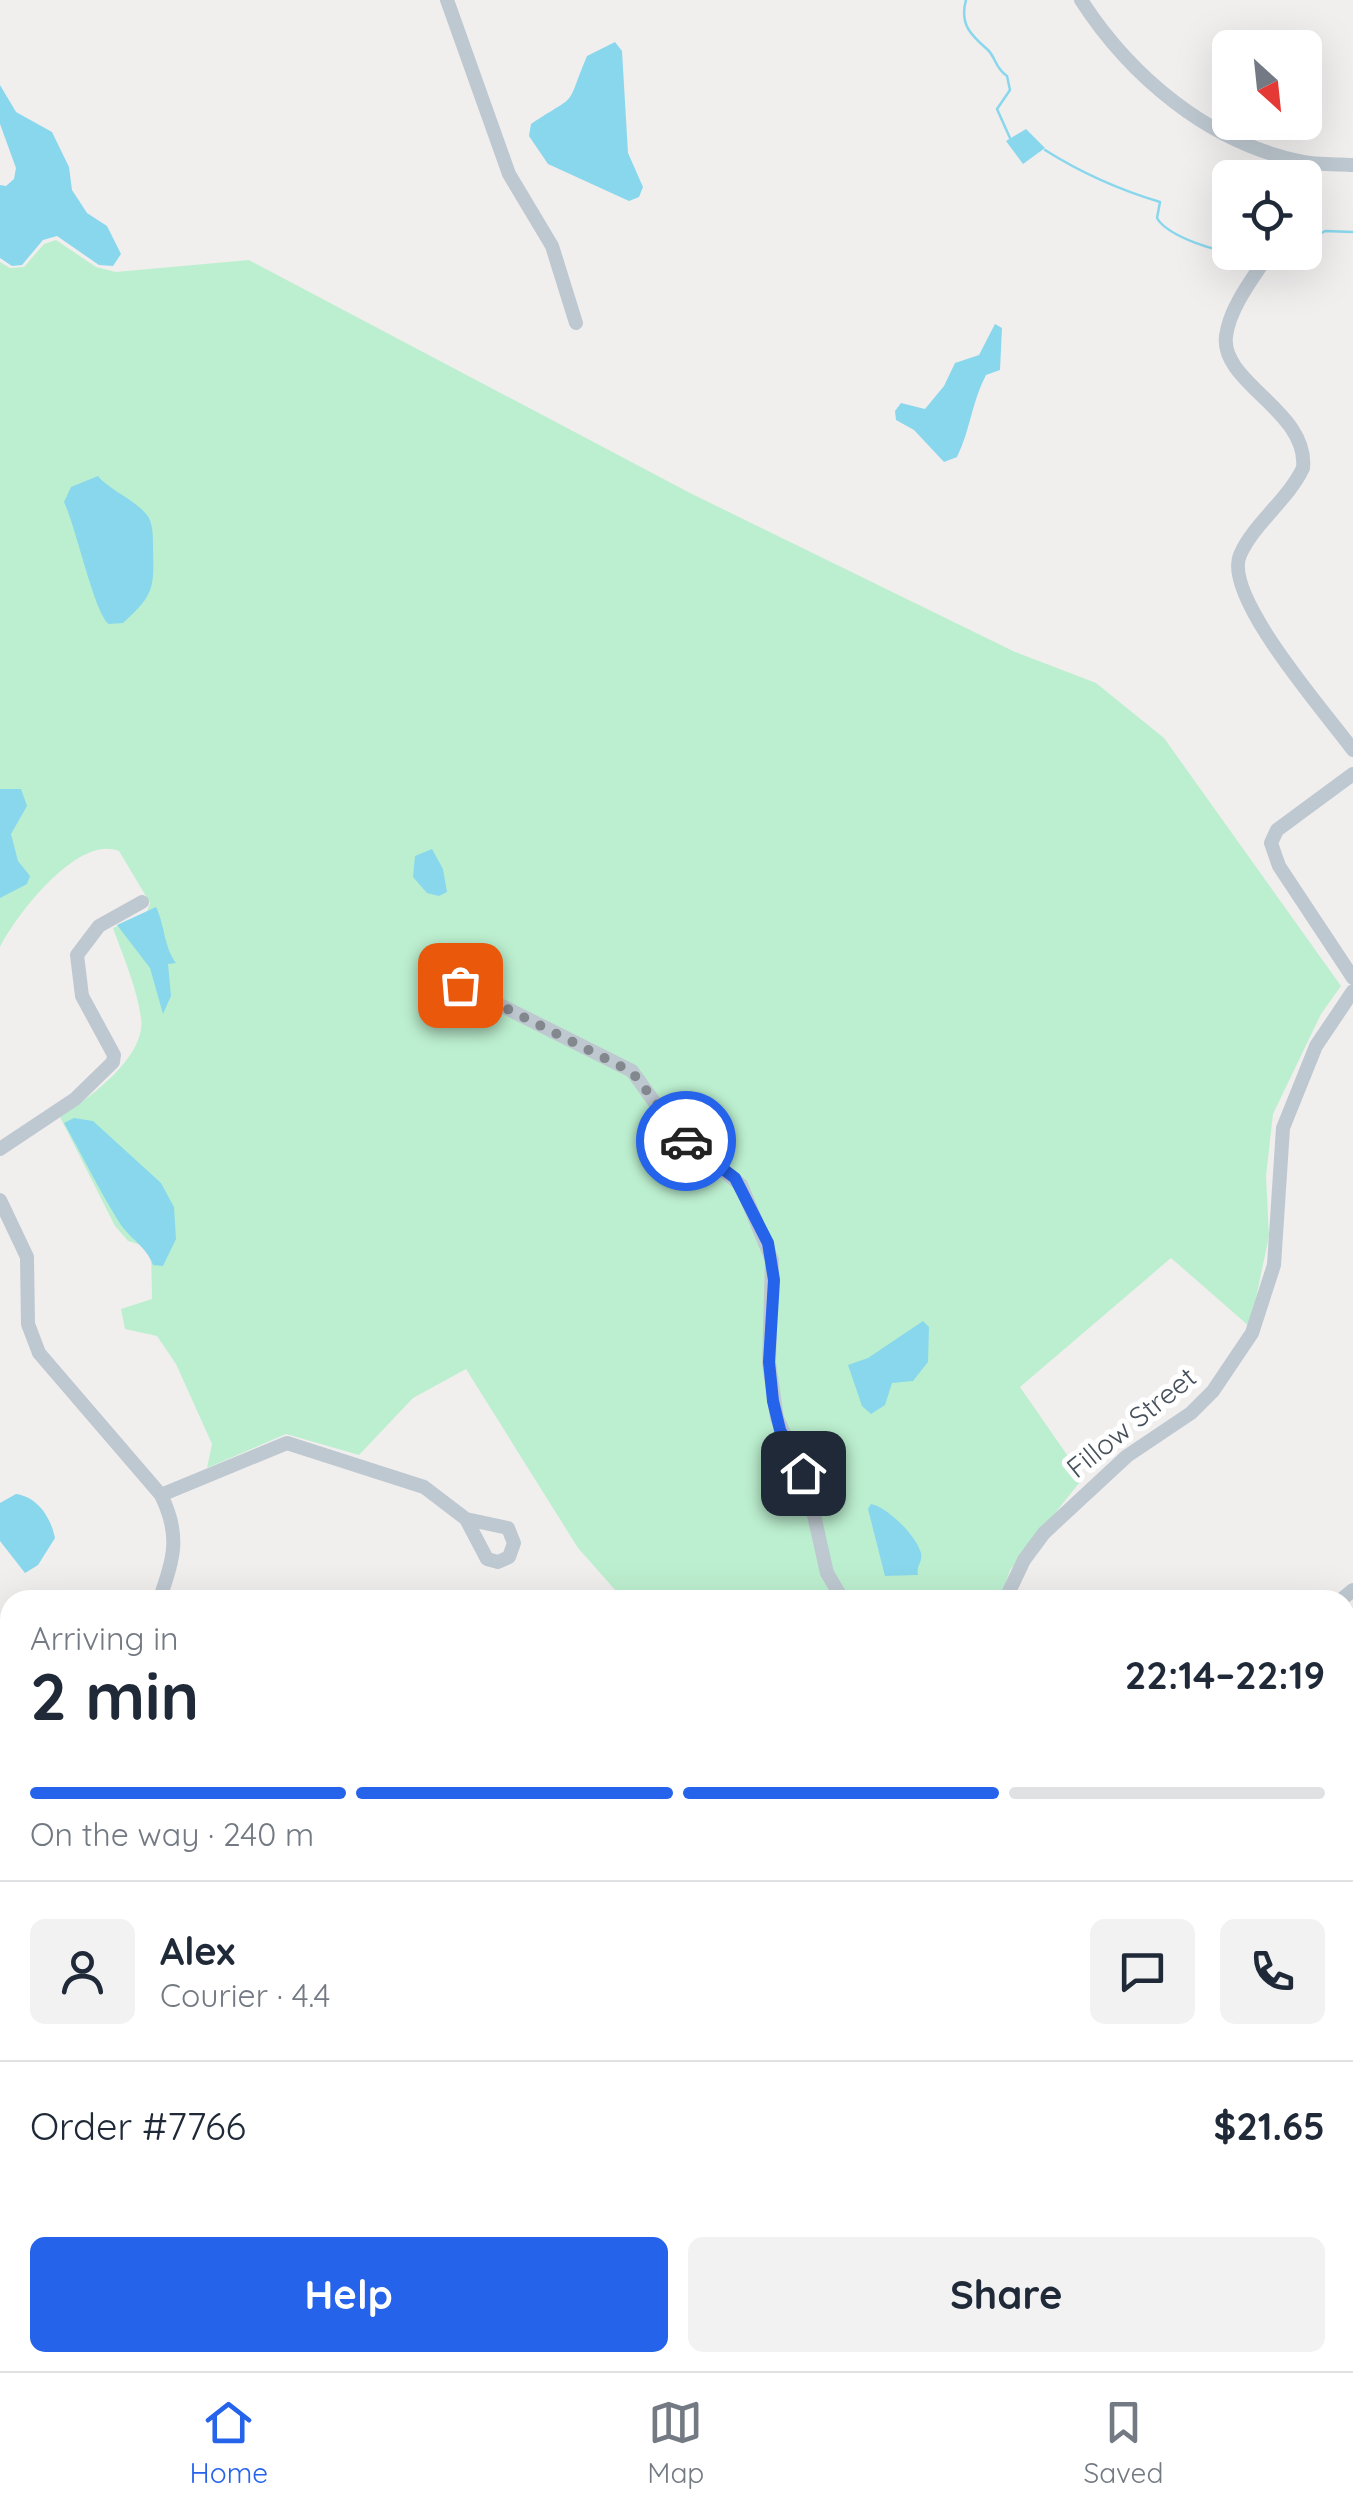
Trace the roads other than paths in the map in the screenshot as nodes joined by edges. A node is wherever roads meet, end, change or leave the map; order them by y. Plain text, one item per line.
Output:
1 (447, 0) edge
2 (1081, 0) edge
3 (1296, 160) edge
4 (1322, 163) edge
5 (1353, 165) edge
6 (1258, 270) edge
7 (576, 323) dead end
8 (1353, 750) edge
9 (1353, 774) edge
10 (142, 902) dead end
11 (1353, 978) edge
12 (460, 985) dead end
13 (1353, 991) edge
14 (0, 1149) edge
15 (0, 1200) edge
16 (161, 1495) junction
17 (466, 1519) dead end
18 (163, 1590) edge
19 (838, 1590) edge
20 (1010, 1590) edge

1 - 7 street
2 - 3 street
4 - 5 street
6 - 8 street
9 - 11 street
10 - 14 street
12 - 19 street
13 - 20 street, Fillow Street
15 - 16 street
16 - 17 street
16 - 18 street

